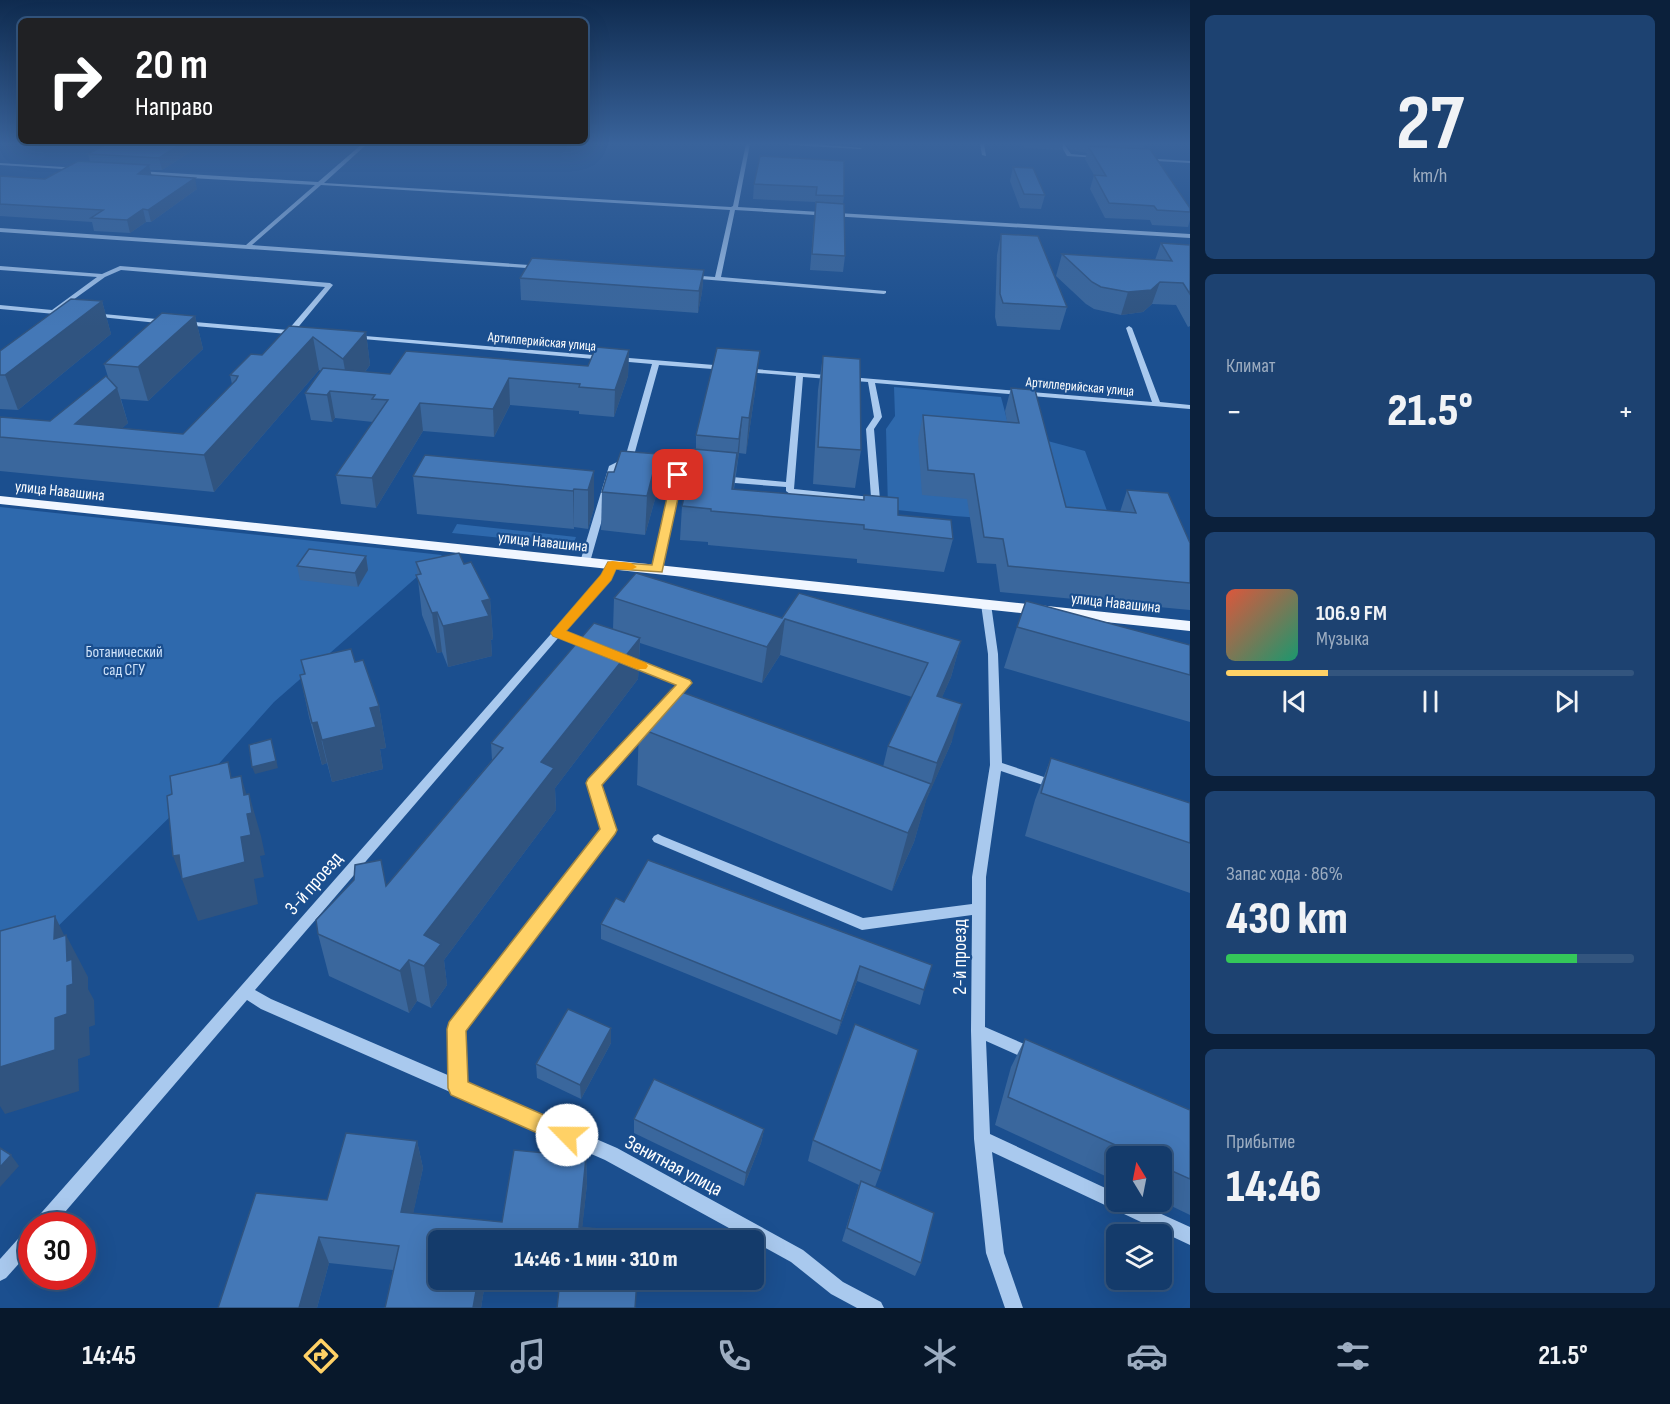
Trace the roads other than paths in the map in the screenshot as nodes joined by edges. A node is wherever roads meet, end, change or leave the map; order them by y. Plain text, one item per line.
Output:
1 (296, 205) edge
2 (683, 205) edge
3 (735, 205) edge
4 (734, 208) junction
5 (0, 230) edge
6 (1190, 236) edge
7 (248, 246) junction
8 (0, 268) edge
9 (554, 268) edge
10 (103, 276) junction
11 (682, 277) edge
12 (718, 279) junction
13 (884, 292) dead end
14 (0, 307) edge
15 (53, 312) junction
16 (77, 314) edge
17 (89, 315) edge
18 (1129, 328) dead end
19 (290, 332) junction
20 (312, 334) edge
21 (346, 336) edge
22 (471, 347) junction
23 (465, 355) edge
24 (656, 362) junction
25 (800, 374) junction
26 (871, 380) junction
27 (1157, 405) junction
28 (1190, 407) edge
29 (790, 485) junction
30 (0, 500) edge
31 (585, 562) junction
32 (612, 565) junction
33 (657, 569) junction
34 (986, 604) junction
35 (1190, 626) edge
36 (558, 633) junction
37 (996, 765) junction
38 (1071, 790) edge
39 (658, 839) dead end
40 (979, 909) junction
41 (245, 992) junction
42 (978, 1031) junction
43 (1052, 1063) edge
44 (458, 1088) junction
45 (982, 1139) junction
46 (53, 1212) edge
47 (1190, 1236) edge
48 (18, 1252) edge
49 (0, 1272) edge
50 (875, 1308) edge
51 (1014, 1308) edge

1 - 7 street
2 - 4 street
3 - 4 street
4 - 6 street
4 - 12 street
5 - 7 street
7 - 9 street
8 - 10 street
10 - 15 street
10 - 19 street
11 - 12 street
12 - 13 street
14 - 15 street
15 - 16 street
17 - 19 street
18 - 27 street
19 - 20 street
21 - 22 street, Артиллерийская улица
22 - 23 street
22 - 24 street, Артиллерийская улица
24 - 25 street, Артиллерийская улица
24 - 31 street
25 - 26 street, Артиллерийская улица
25 - 29 street
26 - 27 street, Артиллерийская улица
26 - 29 street
27 - 28 street, Артиллерийская улица
29 - 33 street
30 - 31 main road, улица Навашина
31 - 32 main road, улица Навашина
32 - 33 main road, улица Навашина
32 - 36 street, 3-й проезд
33 - 34 main road, улица Навашина
34 - 35 main road, улица Навашина
34 - 37 street, 2-й проезд
36 - 41 street, 3-й проезд
36 - 44 street
37 - 38 street
37 - 40 street, 2-й проезд
39 - 40 street
40 - 42 street, 2-й проезд
41 - 44 street, Зенитная улица
41 - 46 street, 3-й проезд
42 - 43 street
42 - 45 street, 2-й проезд
44 - 50 street, Зенитная улица
45 - 47 street
45 - 51 street, 2-й проезд
48 - 49 street

